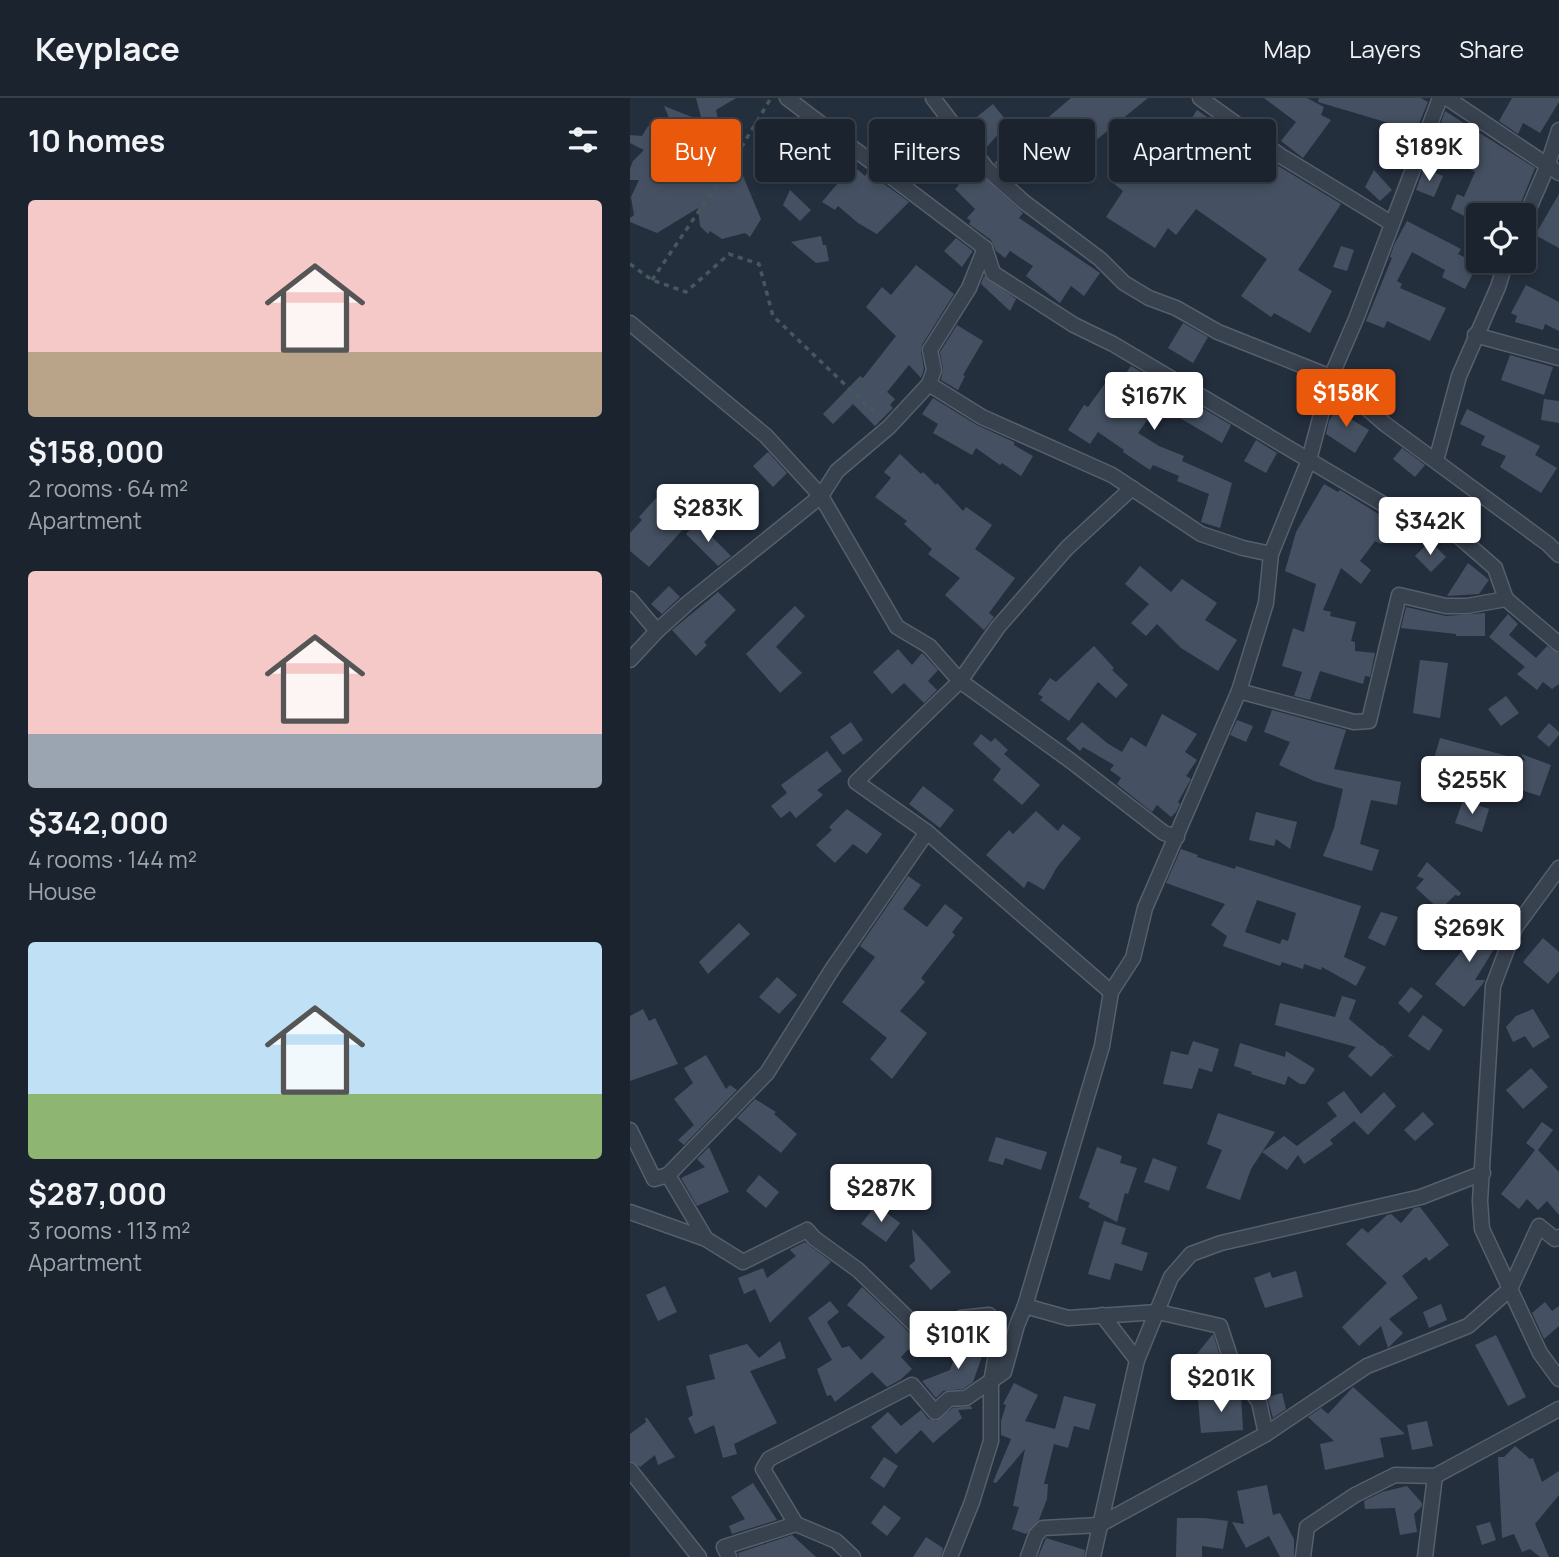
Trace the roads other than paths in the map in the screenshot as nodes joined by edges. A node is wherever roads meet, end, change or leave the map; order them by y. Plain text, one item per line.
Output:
1 (788, 98) edge
2 (1200, 98) edge
3 (1440, 98) edge
4 (1447, 98) edge
5 (934, 99) edge
6 (1559, 130) edge
7 (1553, 170) edge
8 (1534, 203) edge
9 (1391, 223) junction
10 (985, 248) junction
11 (1503, 273) edge
12 (630, 323) edge
13 (1475, 335) junction
14 (1559, 358) edge
15 (1331, 377) junction
16 (929, 384) junction
17 (1309, 460) junction
18 (1436, 461) junction
19 (1132, 488) junction
20 (821, 496) junction
21 (1271, 554) junction
22 (1559, 555) edge
23 (630, 599) edge
24 (1506, 599) junction
25 (657, 631) junction
26 (1559, 644) edge
27 (630, 660) edge
28 (960, 681) junction
29 (1239, 691) junction
30 (927, 832) junction
31 (1177, 837) junction
32 (1559, 868) edge
33 (1111, 992) junction
34 (630, 1130) edge
35 (1483, 1174) junction
36 (668, 1175) junction
37 (630, 1212) edge
38 (1559, 1237) edge
39 (705, 1239) junction
40 (1510, 1289) junction
41 (1025, 1306) junction
42 (1158, 1312) junction
43 (1102, 1315) junction
44 (1137, 1360) junction
45 (1559, 1379) edge
46 (991, 1382) junction
47 (1559, 1409) edge
48 (1266, 1434) junction
49 (630, 1470) edge
50 (1435, 1476) junction
51 (796, 1524) junction
52 (1099, 1525) junction
53 (699, 1557) edge
54 (729, 1557) edge
55 (853, 1557) edge
56 (950, 1557) edge
57 (1028, 1557) edge
58 (1093, 1557) edge
59 (1303, 1557) edge
60 (1425, 1557) edge

1 - 10 street
2 - 9 street
3 - 9 street
4 - 7 street
5 - 15 street
6 - 7 street
7 - 8 street
9 - 15 street
10 - 16 street
10 - 17 street
11 - 13 street
12 - 20 street
13 - 14 street
13 - 18 street
15 - 17 street
15 - 18 street
16 - 19 street
16 - 20 street
17 - 21 street
17 - 24 street
18 - 22 street
19 - 21 street
19 - 28 street
20 - 25 street
20 - 28 street
21 - 29 street
23 - 25 street
24 - 26 street
24 - 29 street
25 - 27 street
28 - 30 street
28 - 31 street
29 - 31 street
30 - 33 street
30 - 36 street
31 - 33 street
32 - 35 street
33 - 41 street
34 - 36 street
35 - 40 street
35 - 42 street
36 - 39 street
37 - 39 street
38 - 40 street
39 - 46 street
40 - 45 street
40 - 48 street
41 - 43 street
41 - 46 street
42 - 43 street
42 - 44 street
42 - 48 street
43 - 44 street
44 - 52 street
46 - 51 street
46 - 56 street
47 - 50 street
48 - 52 street
49 - 53 street
50 - 59 street
50 - 60 street
51 - 54 street
51 - 55 street
52 - 57 street
52 - 58 street

